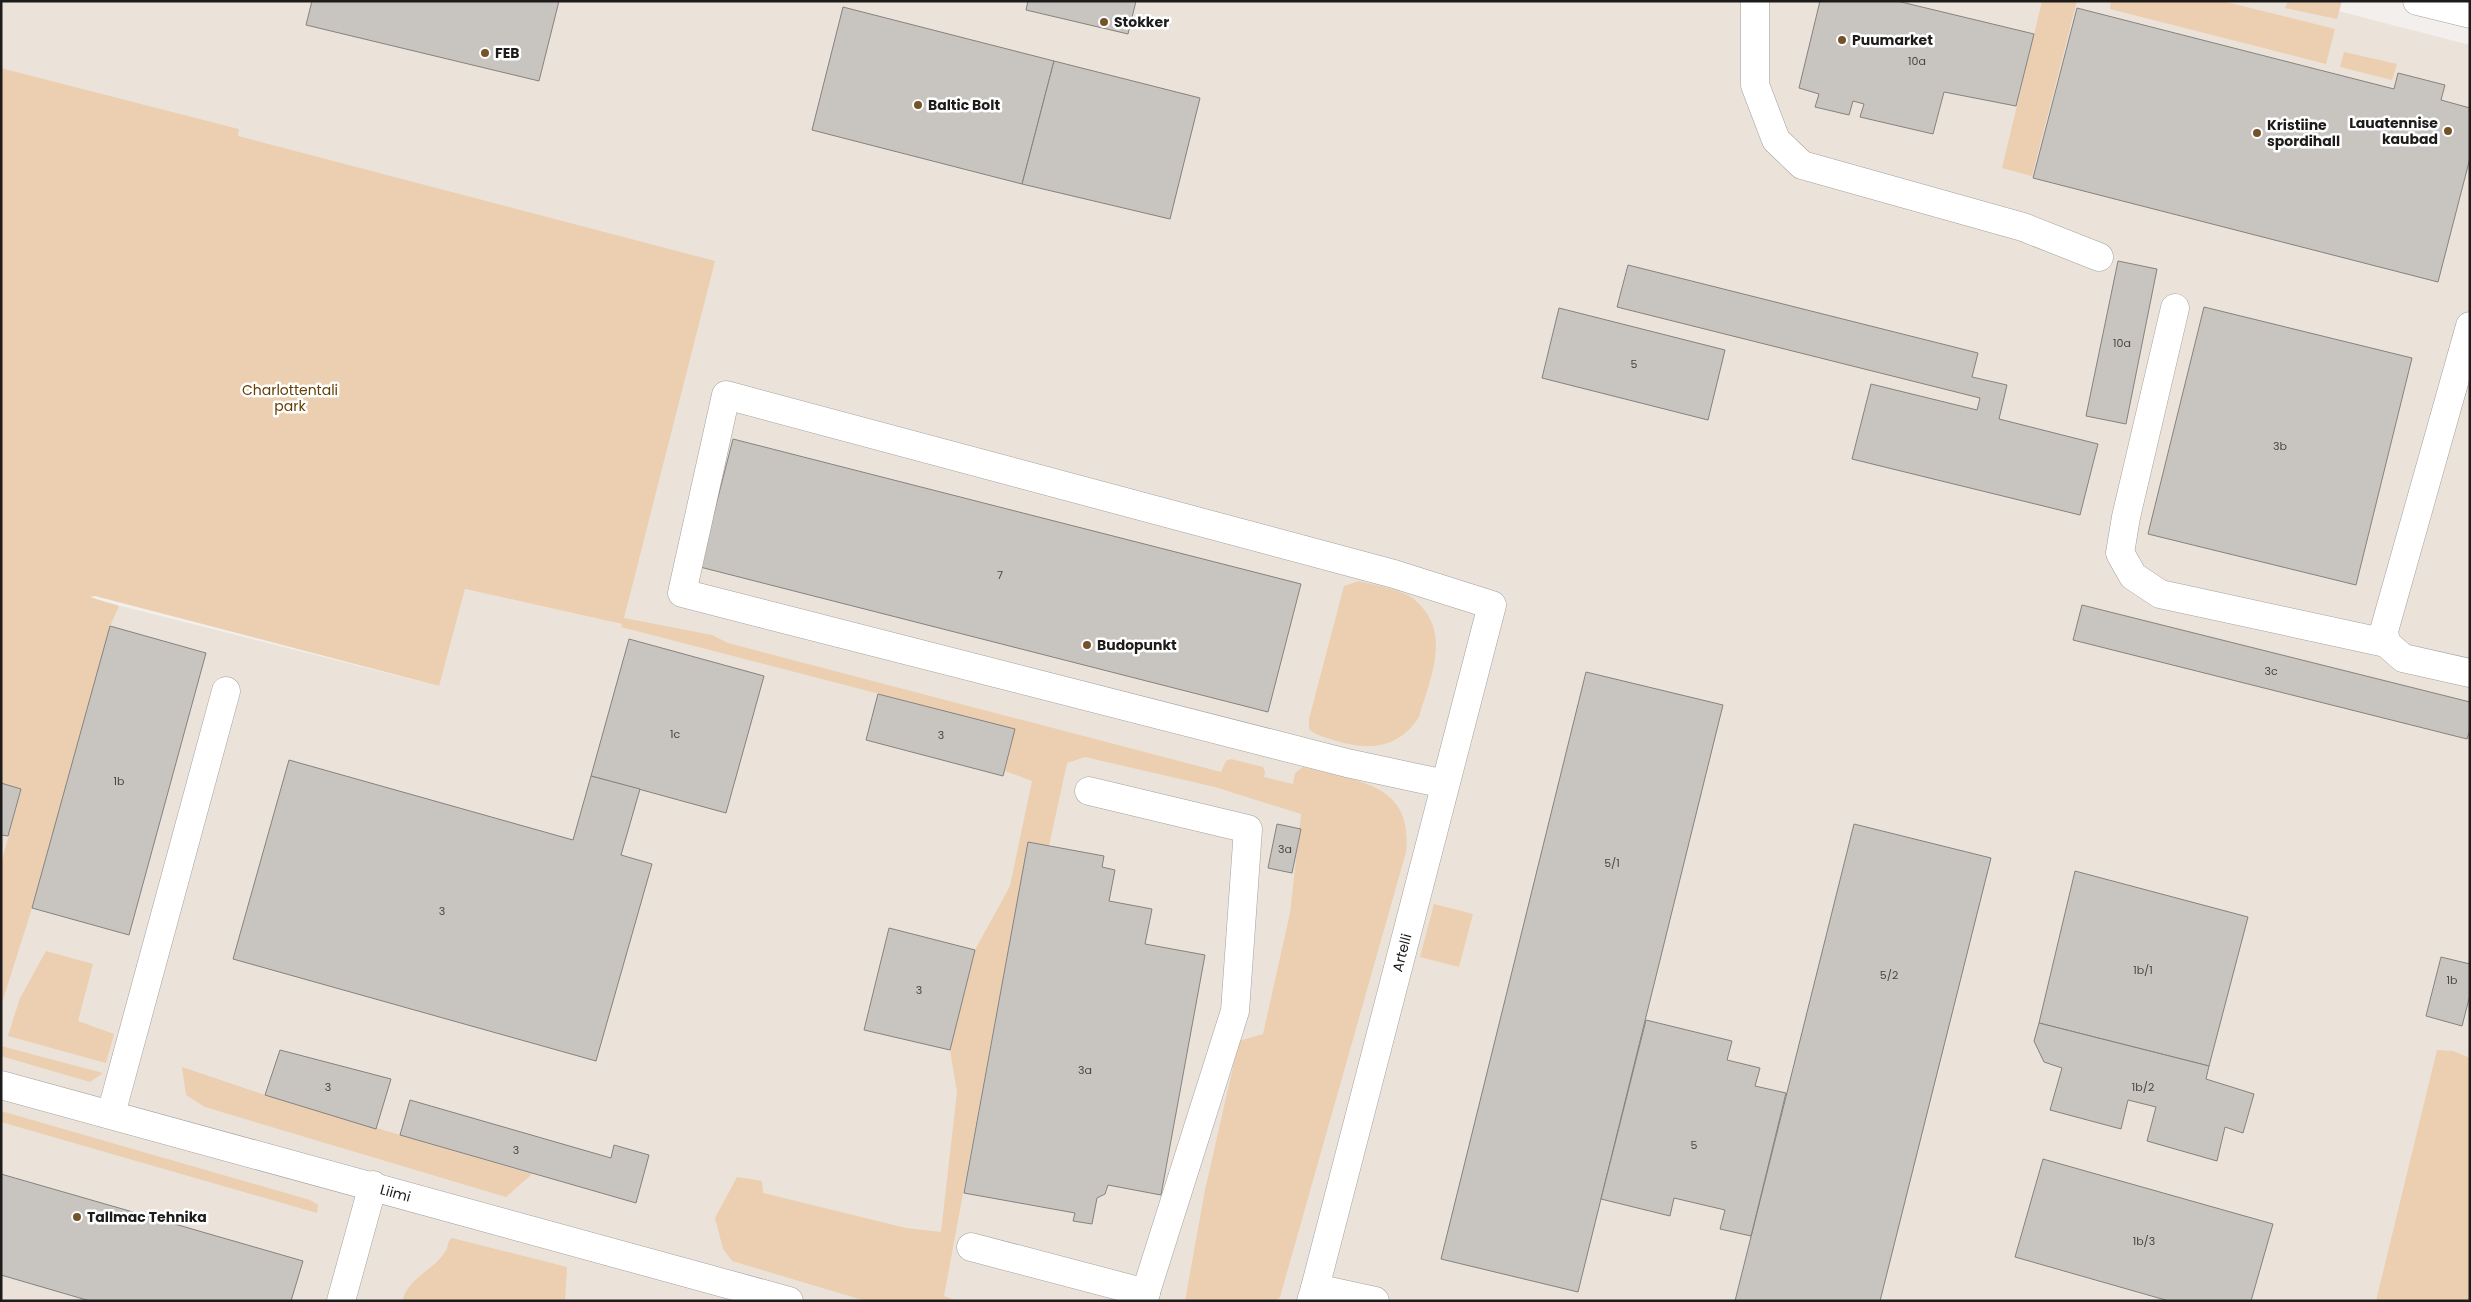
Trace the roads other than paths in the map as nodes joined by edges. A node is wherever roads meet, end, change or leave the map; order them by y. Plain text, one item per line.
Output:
1 (1755, 1) edge
2 (2417, 1) edge
3 (2470, 14) edge
4 (2099, 258) dead end
5 (2175, 308) dead end
6 (2470, 326) edge
7 (2386, 643) junction
8 (2470, 673) edge
9 (226, 691) dead end
10 (1446, 784) junction
11 (1089, 791) dead end
12 (1, 1085) edge
13 (111, 1114) junction
14 (373, 1185) junction
15 (971, 1247) dead end
16 (1313, 1294) edge
17 (1144, 1297) edge
18 (341, 1301) edge
19 (788, 1301) edge
20 (1375, 1301) edge

1 - 4 street
2 - 3 street
5 - 7 street
6 - 7 street
7 - 8 street
9 - 13 street
10 - 10 street, Artelli
10 - 16 street, Artelli
11 - 17 street
12 - 13 street, Liimi
13 - 14 street, Liimi
14 - 18 street
14 - 19 street, Liimi
15 - 17 street
16 - 20 street

